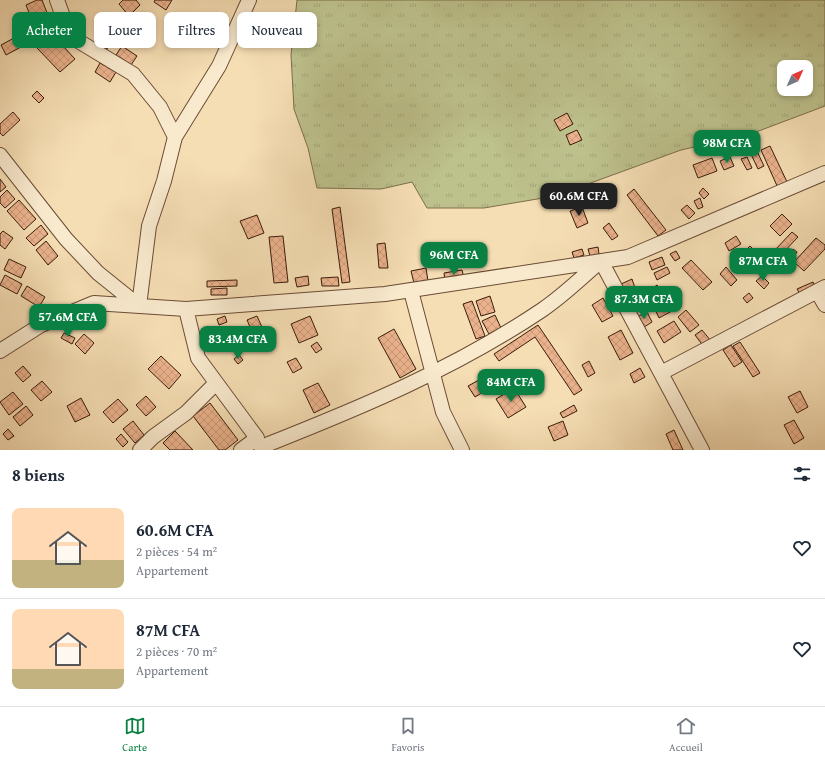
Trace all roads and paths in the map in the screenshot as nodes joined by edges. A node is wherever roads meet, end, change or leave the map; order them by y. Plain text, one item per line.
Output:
1 (57, 0) edge
2 (249, 0) edge
3 (175, 137) junction
4 (0, 155) edge
5 (825, 174) edge
6 (601, 261) junction
7 (821, 289) edge
8 (411, 291) junction
9 (825, 305) edge
10 (139, 306) junction
11 (186, 309) junction
12 (4, 345) edge
13 (432, 373) junction
14 (661, 373) junction
15 (216, 383) junction
16 (260, 445) edge
17 (140, 450) edge
18 (241, 450) edge
19 (462, 450) edge
20 (702, 450) edge

1 - 3 street
2 - 3 street
3 - 10 street
4 - 10 street
5 - 6 street
6 - 8 street
6 - 13 street
6 - 14 street
7 - 9 street
7 - 14 street
8 - 11 street
8 - 13 street
10 - 11 street
10 - 12 street
11 - 15 street
13 - 16 street
13 - 19 street
14 - 20 street
15 - 16 street
15 - 17 street
16 - 18 street

